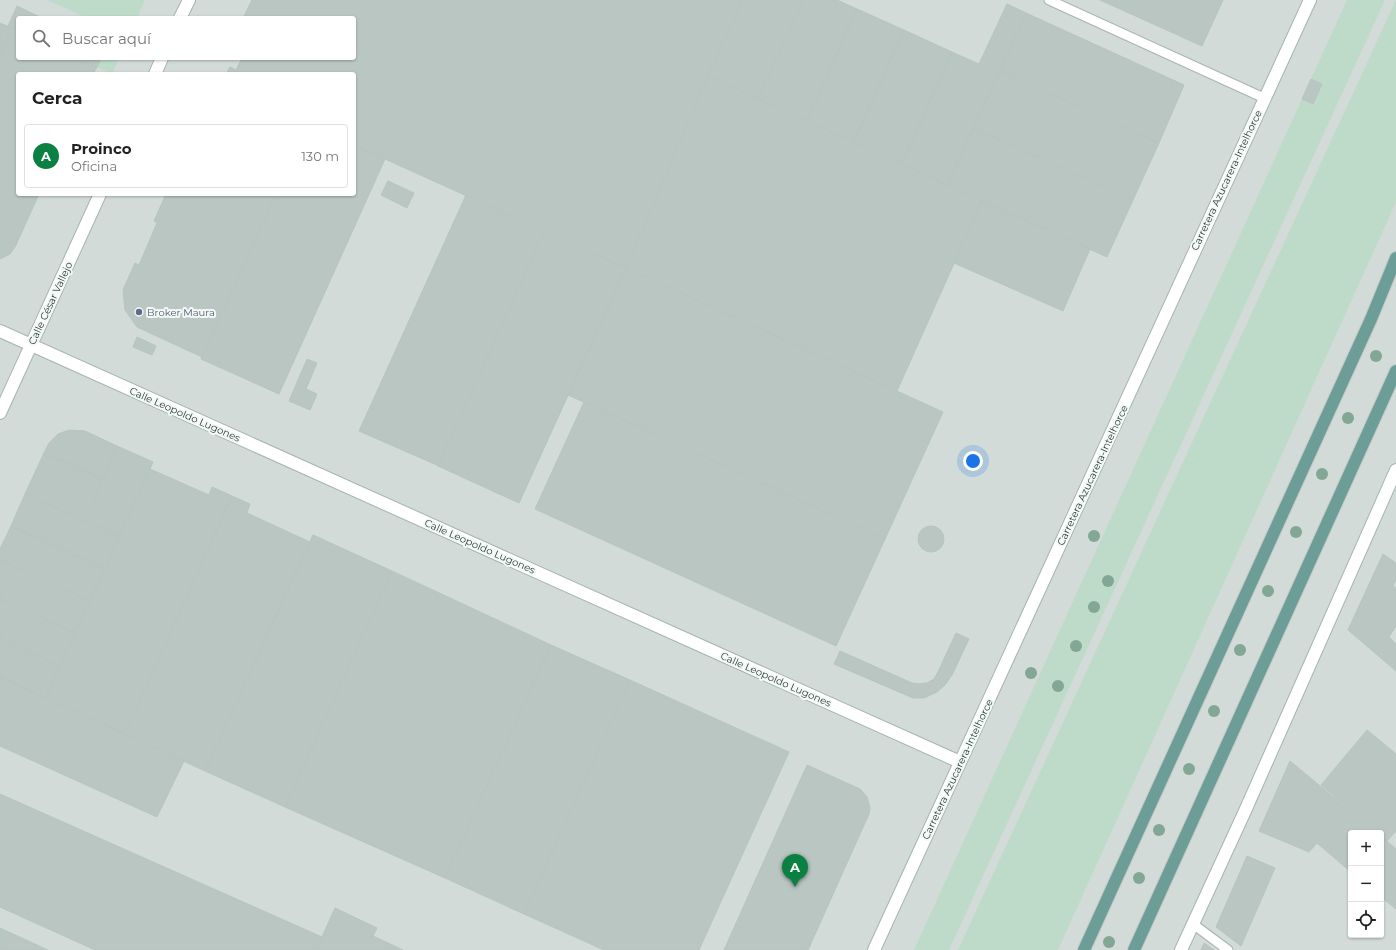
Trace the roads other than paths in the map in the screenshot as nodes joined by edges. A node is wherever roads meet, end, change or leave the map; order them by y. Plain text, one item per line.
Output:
1 (189, 0) edge
2 (1050, 0) edge
3 (1310, 0) edge
4 (181, 16) edge
5 (161, 60) edge
6 (156, 72) edge
7 (1264, 98) junction
8 (99, 196) edge
9 (1396, 258) edge
10 (0, 330) edge
11 (31, 344) junction
12 (1396, 370) edge
13 (0, 413) edge
14 (1396, 470) edge
15 (960, 762) junction
16 (1193, 924) junction
17 (874, 950) edge
18 (1084, 950) edge
19 (1134, 950) edge
20 (1181, 950) edge
21 (1228, 950) edge

1 - 4 street
2 - 7 lane
3 - 7 street, Carretera Azucarera-Intelhorce
5 - 6 street
7 - 15 street, Carretera Azucarera-Intelhorce
8 - 11 street, Calle César Vallejo
9 - 18 main road
10 - 11 street, Calle Leopoldo Lugones
11 - 13 street, Calle César Vallejo
11 - 15 street, Calle Leopoldo Lugones
12 - 19 main road
14 - 16 street
15 - 17 street, Carretera Azucarera-Intelhorce
16 - 20 street
16 - 21 lane

